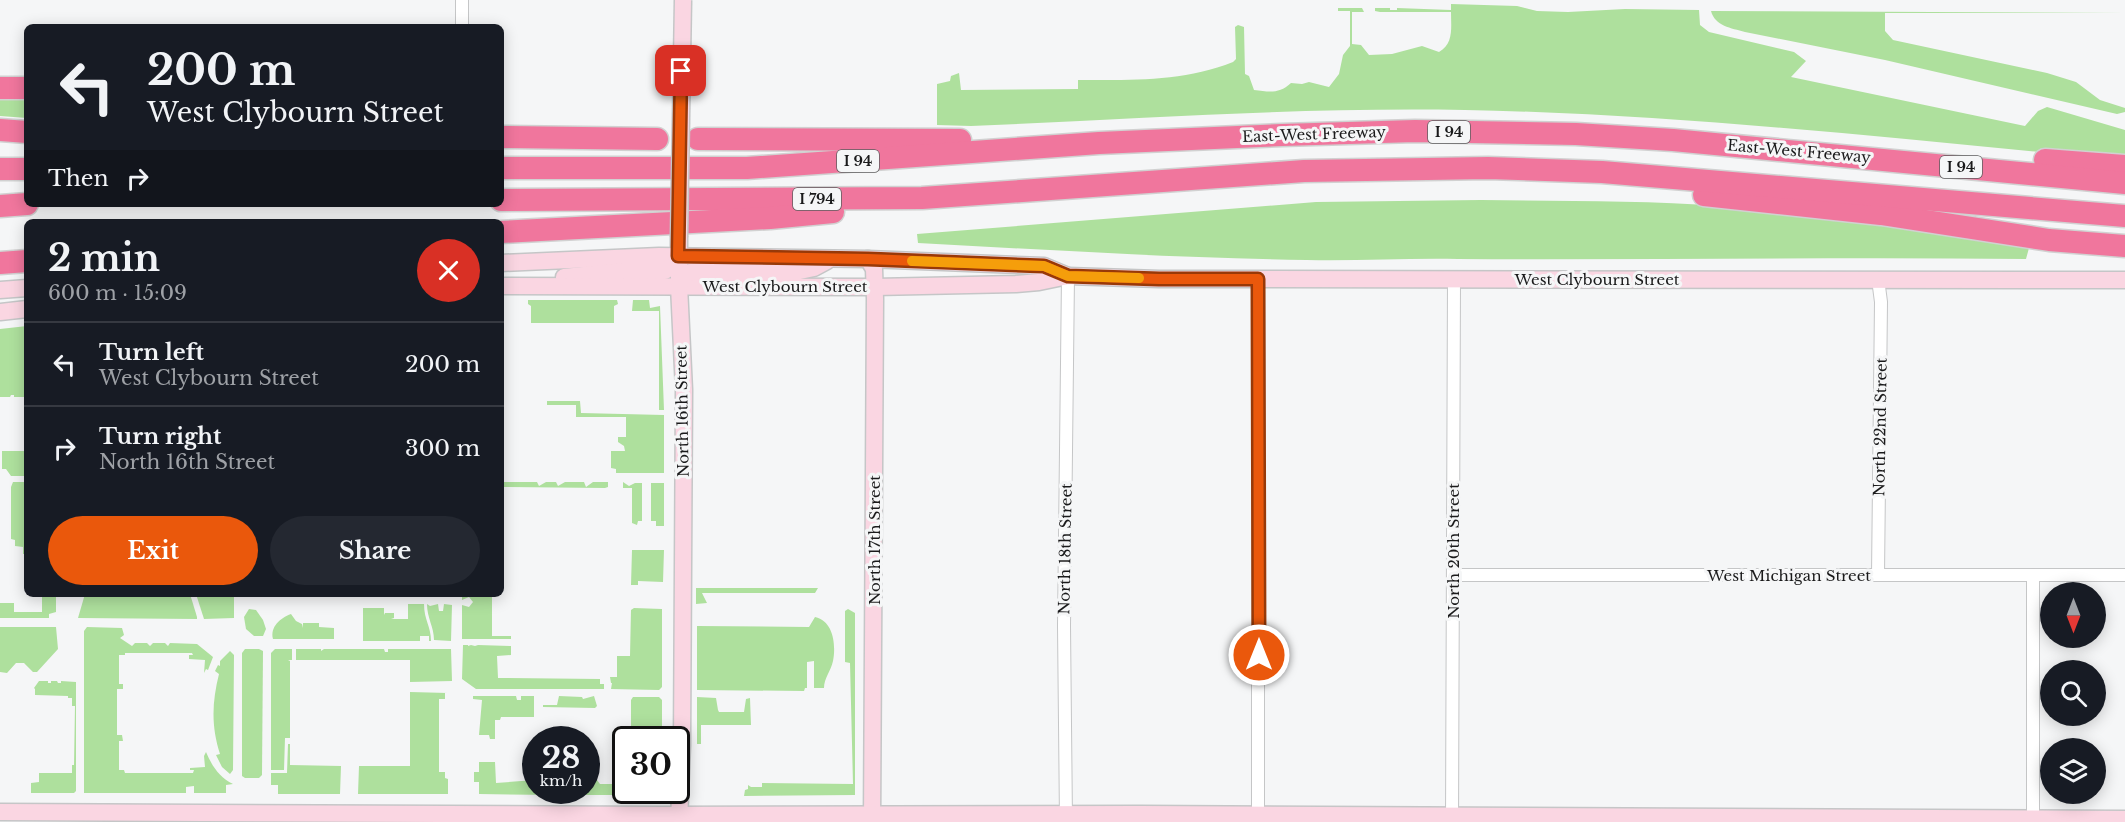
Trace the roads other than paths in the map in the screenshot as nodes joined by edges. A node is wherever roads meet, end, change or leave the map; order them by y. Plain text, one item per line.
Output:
1 (462, 0) edge
2 (682, 0) edge
3 (462, 24) edge
4 (0, 88) edge
5 (24, 88) edge
6 (0, 130) edge
7 (24, 132) edge
8 (504, 137) edge
9 (657, 139) dead end
10 (698, 139) dead end
11 (1099, 143) junction
12 (1798, 151) junction
13 (504, 158) edge
14 (2125, 165) edge
15 (617, 167) junction
16 (504, 168) edge
17 (1488, 168) junction
18 (0, 169) edge
19 (24, 169) edge
20 (2125, 183) edge
21 (981, 195) junction
22 (0, 201) edge
23 (504, 201) edge
24 (24, 203) edge
25 (24, 203) edge
26 (0, 206) edge
27 (2125, 216) edge
28 (504, 231) edge
29 (2125, 246) edge
30 (24, 250) edge
31 (0, 251) edge
32 (678, 256) junction
33 (835, 259) junction
34 (868, 259) junction
35 (24, 261) edge
36 (0, 263) edge
37 (504, 263) edge
38 (1068, 276) junction
39 (1258, 279) junction
40 (1878, 279) junction
41 (1454, 280) junction
42 (2125, 280) edge
43 (504, 286) edge
44 (504, 286) edge
45 (679, 286) junction
46 (875, 287) junction
47 (24, 288) edge
48 (0, 290) edge
49 (24, 309) edge
50 (0, 312) edge
51 (1453, 575) junction
52 (1878, 575) junction
53 (2033, 575) junction
54 (2125, 575) edge
55 (0, 812) edge
56 (19, 817) edge
57 (679, 818) edge
58 (872, 818) edge
59 (1066, 818) edge
60 (1258, 819) edge
61 (1452, 819) edge
62 (1686, 819) edge
63 (2125, 819) edge
64 (1861, 820) edge
65 (2033, 820) edge

1 - 3 street
2 - 32 main road, North 16th Street, bridge
4 - 5 highway
6 - 7 highway
8 - 9 highway
10 - 11 highway
11 - 12 highway, East-West Freeway / I 94
11 - 15 highway, East-West Freeway / I 94
12 - 14 highway
12 - 20 highway, East-West Freeway / I 94
13 - 15 highway
15 - 16 highway, East-West Freeway / I 94
17 - 21 highway
17 - 27 highway
17 - 29 highway
18 - 19 highway
21 - 23 highway, I 794
21 - 28 highway
22 - 24 highway
25 - 26 highway
30 - 31 highway
32 - 33 main road, West Clybourn Street
32 - 37 main road, West Clybourn Street
32 - 43 main road
32 - 45 main road, North 16th Street
33 - 34 main road, West Clybourn Street
33 - 45 main road
34 - 38 main road, West Clybourn Street
34 - 46 main road, North 17th Street
35 - 36 highway
38 - 39 main road, West Clybourn Street
38 - 46 main road, West Clybourn Street
38 - 59 street, North 18th Street
39 - 41 main road, West Clybourn Street
39 - 60 street
40 - 41 main road, West Clybourn Street
40 - 42 main road, West Clybourn Street
40 - 52 street, North 22nd Street
41 - 51 street, North 20th Street
44 - 45 main road, West Clybourn Street
45 - 46 main road, West Clybourn Street
45 - 57 main road, North 16th Street
46 - 58 main road, North 17th Street
47 - 48 main road
49 - 50 main road
51 - 52 street, West Michigan Street
51 - 61 street, North 20th Street
52 - 53 street, West Michigan Street
53 - 54 street, West Michigan Street
53 - 65 street
55 - 56 main road
56 - 57 main road
57 - 58 main road
58 - 59 main road
59 - 60 main road
60 - 61 main road
61 - 62 main road
62 - 64 main road
63 - 65 main road
64 - 65 main road

